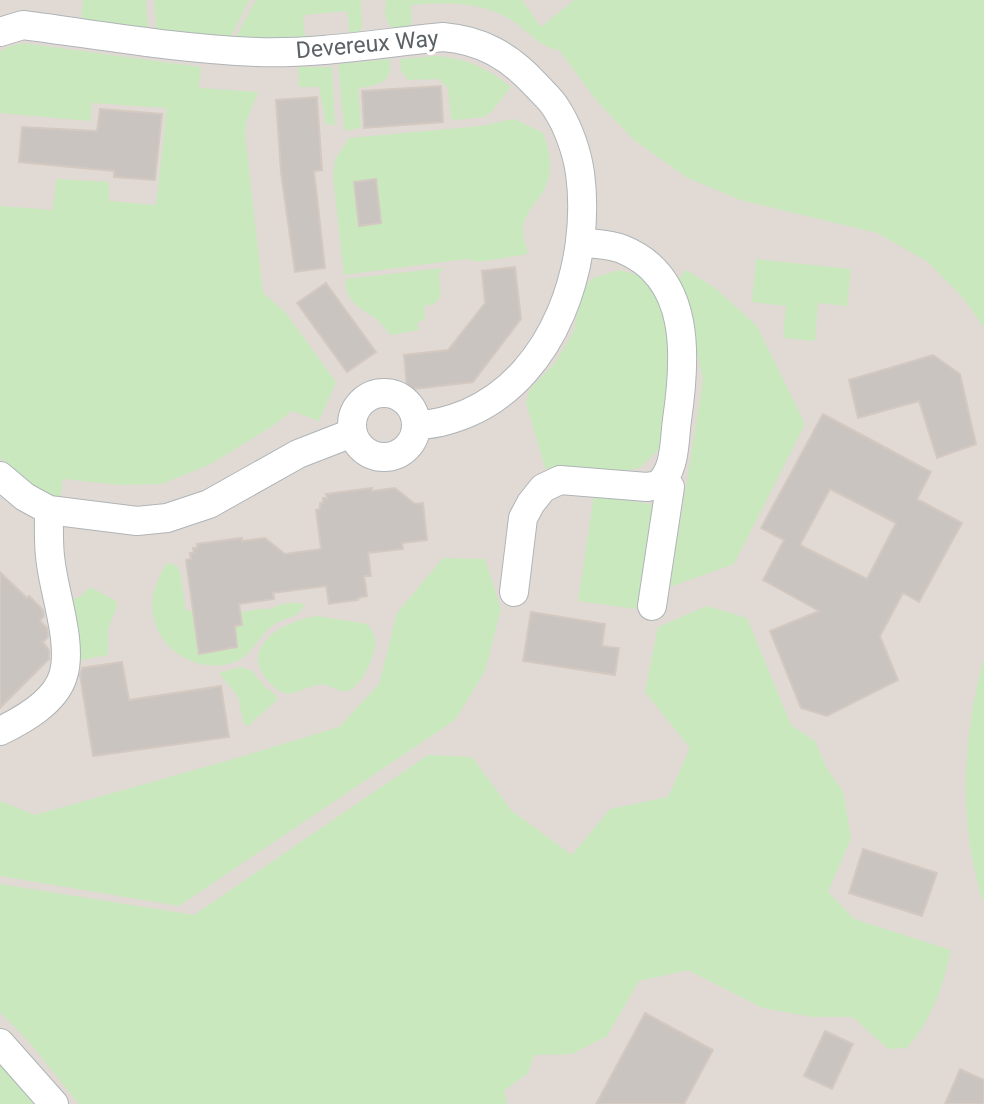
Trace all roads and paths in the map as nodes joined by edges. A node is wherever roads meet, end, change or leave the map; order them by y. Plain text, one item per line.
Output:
1 (0, 32) edge
2 (580, 242) junction
3 (417, 425) junction
4 (352, 433) junction
5 (0, 476) edge
6 (665, 480) junction
7 (49, 510) junction
8 (513, 592) dead end
9 (652, 606) dead end
10 (0, 731) edge
11 (0, 1043) edge
12 (54, 1104) edge

1 - 2 street, Devereux Way
2 - 3 street, Devereux Way
2 - 6 street
3 - 4 street
3 - 4 street
4 - 7 street
5 - 7 street
6 - 8 street
6 - 9 street
7 - 10 street
11 - 12 street

